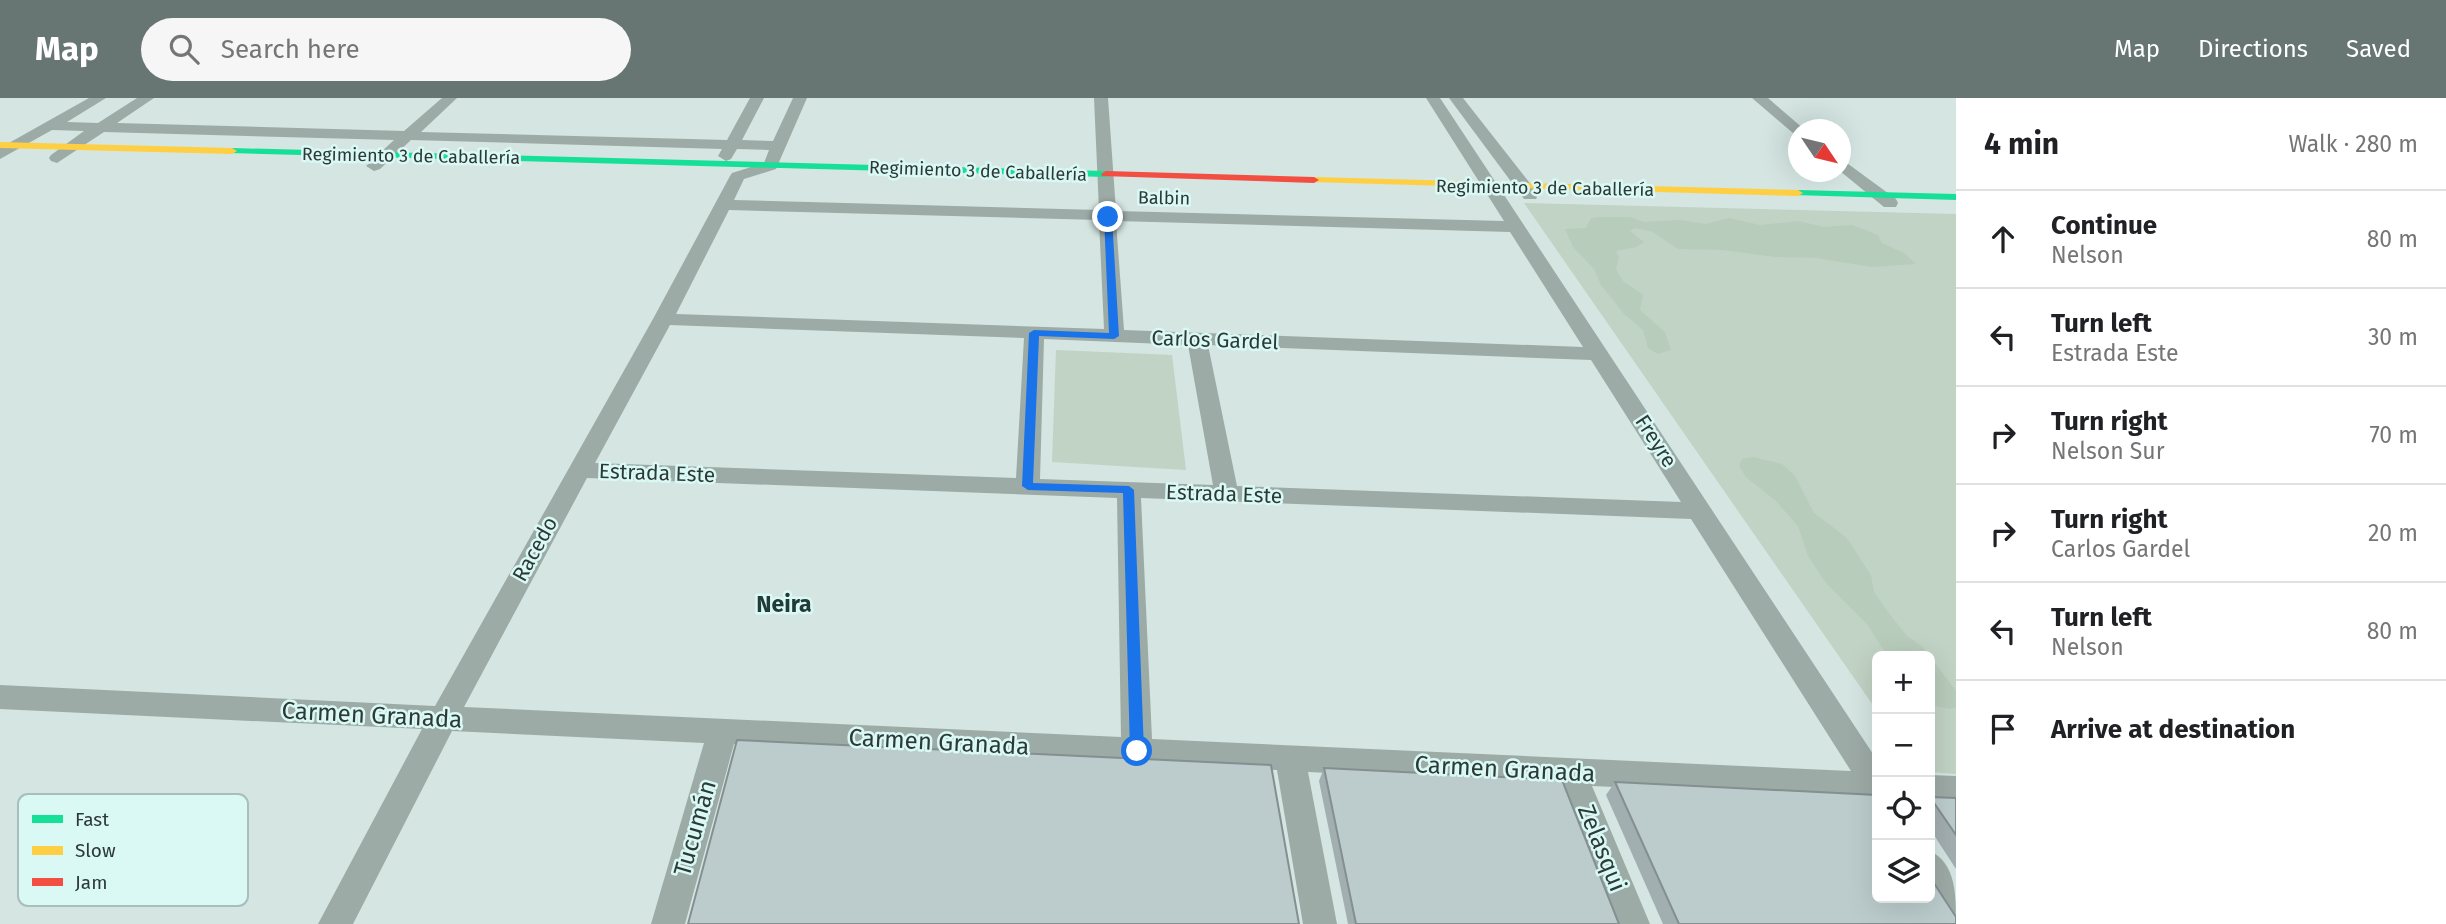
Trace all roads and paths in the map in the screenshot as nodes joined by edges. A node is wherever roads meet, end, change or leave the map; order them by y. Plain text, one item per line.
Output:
1 (99, 98) edge
2 (147, 98) edge
3 (450, 98) edge
4 (757, 98) edge
5 (800, 98) edge
6 (1101, 98) edge
7 (1433, 98) edge
8 (1456, 98) edge
9 (1759, 98) edge
10 (1788, 122) edge
11 (50, 126) junction
12 (98, 128) junction
13 (405, 137) junction
14 (0, 145) edge
15 (17, 145) junction
16 (731, 145) junction
17 (779, 146) junction
18 (70, 147) junction
19 (0, 156) edge
20 (57, 158) junction
21 (380, 161) junction
22 (770, 166) junction
23 (730, 170) junction
24 (1851, 172) edge
25 (1107, 180) junction
26 (1494, 191) junction
27 (1525, 192) junction
28 (1956, 198) edge
29 (1886, 200) junction
30 (724, 205) junction
31 (1956, 205) edge
32 (1108, 217) junction
33 (1518, 227) junction
34 (663, 319) junction
35 (1034, 333) junction
36 (1114, 336) junction
37 (1197, 339) junction
38 (1600, 354) junction
39 (579, 470) junction
40 (1028, 486) junction
41 (1129, 490) junction
42 (1227, 494) junction
43 (1701, 511) junction
44 (0, 697) edge
45 (443, 718) junction
46 (722, 731) junction
47 (1137, 751) junction
48 (1290, 758) junction
49 (1571, 772) junction
50 (1872, 778) edge
51 (1872, 786) edge
52 (1935, 789) edge
53 (1956, 790) edge
54 (1935, 874) edge
55 (1956, 906) edge
56 (335, 924) edge
57 (668, 924) edge
58 (1320, 924) edge
59 (1633, 924) edge

1 - 11 street
2 - 12 street
3 - 13 street
4 - 16 street, Racedo
5 - 17 street
6 - 25 street
7 - 26 street, Freyre
8 - 27 street
9 - 10 street
11 - 12 street
11 - 15 street
12 - 13 street
12 - 18 street
13 - 16 street
13 - 21 street
14 - 15 street, Regimiento 3 de Caballería
15 - 18 street, Regimiento 3 de Caballería
15 - 19 street
16 - 17 street
16 - 23 street, Racedo
17 - 22 street
18 - 20 street
18 - 21 street, Regimiento 3 de Caballería
19 - 20 street, Regimiento 3 de Caballería
20 - 21 street, Regimiento 3 de Caballería
21 - 23 street, Regimiento 3 de Caballería
22 - 23 street, Regimiento 3 de Caballería
22 - 25 street, Regimiento 3 de Caballería
23 - 25 street, Regimiento 3 de Caballería
23 - 30 street, Racedo
24 - 29 street
25 - 26 street, Regimiento 3 de Caballería
25 - 32 street
26 - 27 street, Regimiento 3 de Caballería
26 - 33 street, Freyre
27 - 29 street, Regimiento 3 de Caballería
28 - 29 street, Regimiento 3 de Caballería
29 - 31 street, Regimiento 3 de Caballería
30 - 32 street, Balbin
30 - 34 street, Racedo
32 - 33 street, Balbin
32 - 36 street
33 - 38 street, Freyre
34 - 35 street, Carlos Gardel
34 - 39 street, Racedo
35 - 36 street, Carlos Gardel
35 - 40 street
36 - 37 street, Carlos Gardel
37 - 38 street, Carlos Gardel
37 - 42 street
38 - 43 street, Freyre
39 - 40 street, Estrada Este
39 - 45 street, Racedo
40 - 41 street, Estrada Este
41 - 42 street, Estrada Este
41 - 47 street
42 - 43 street, Estrada Este
43 - 50 street, Freyre
44 - 45 street, Carmen Granada
45 - 46 street, Carmen Granada
45 - 56 street, Racedo
46 - 47 street, Carmen Granada
46 - 57 street, Tucumán
47 - 48 street, Carmen Granada
48 - 49 street, Carmen Granada
48 - 58 street
49 - 51 street, Carmen Granada
49 - 59 street, Zelasqui
52 - 53 street
54 - 55 street

